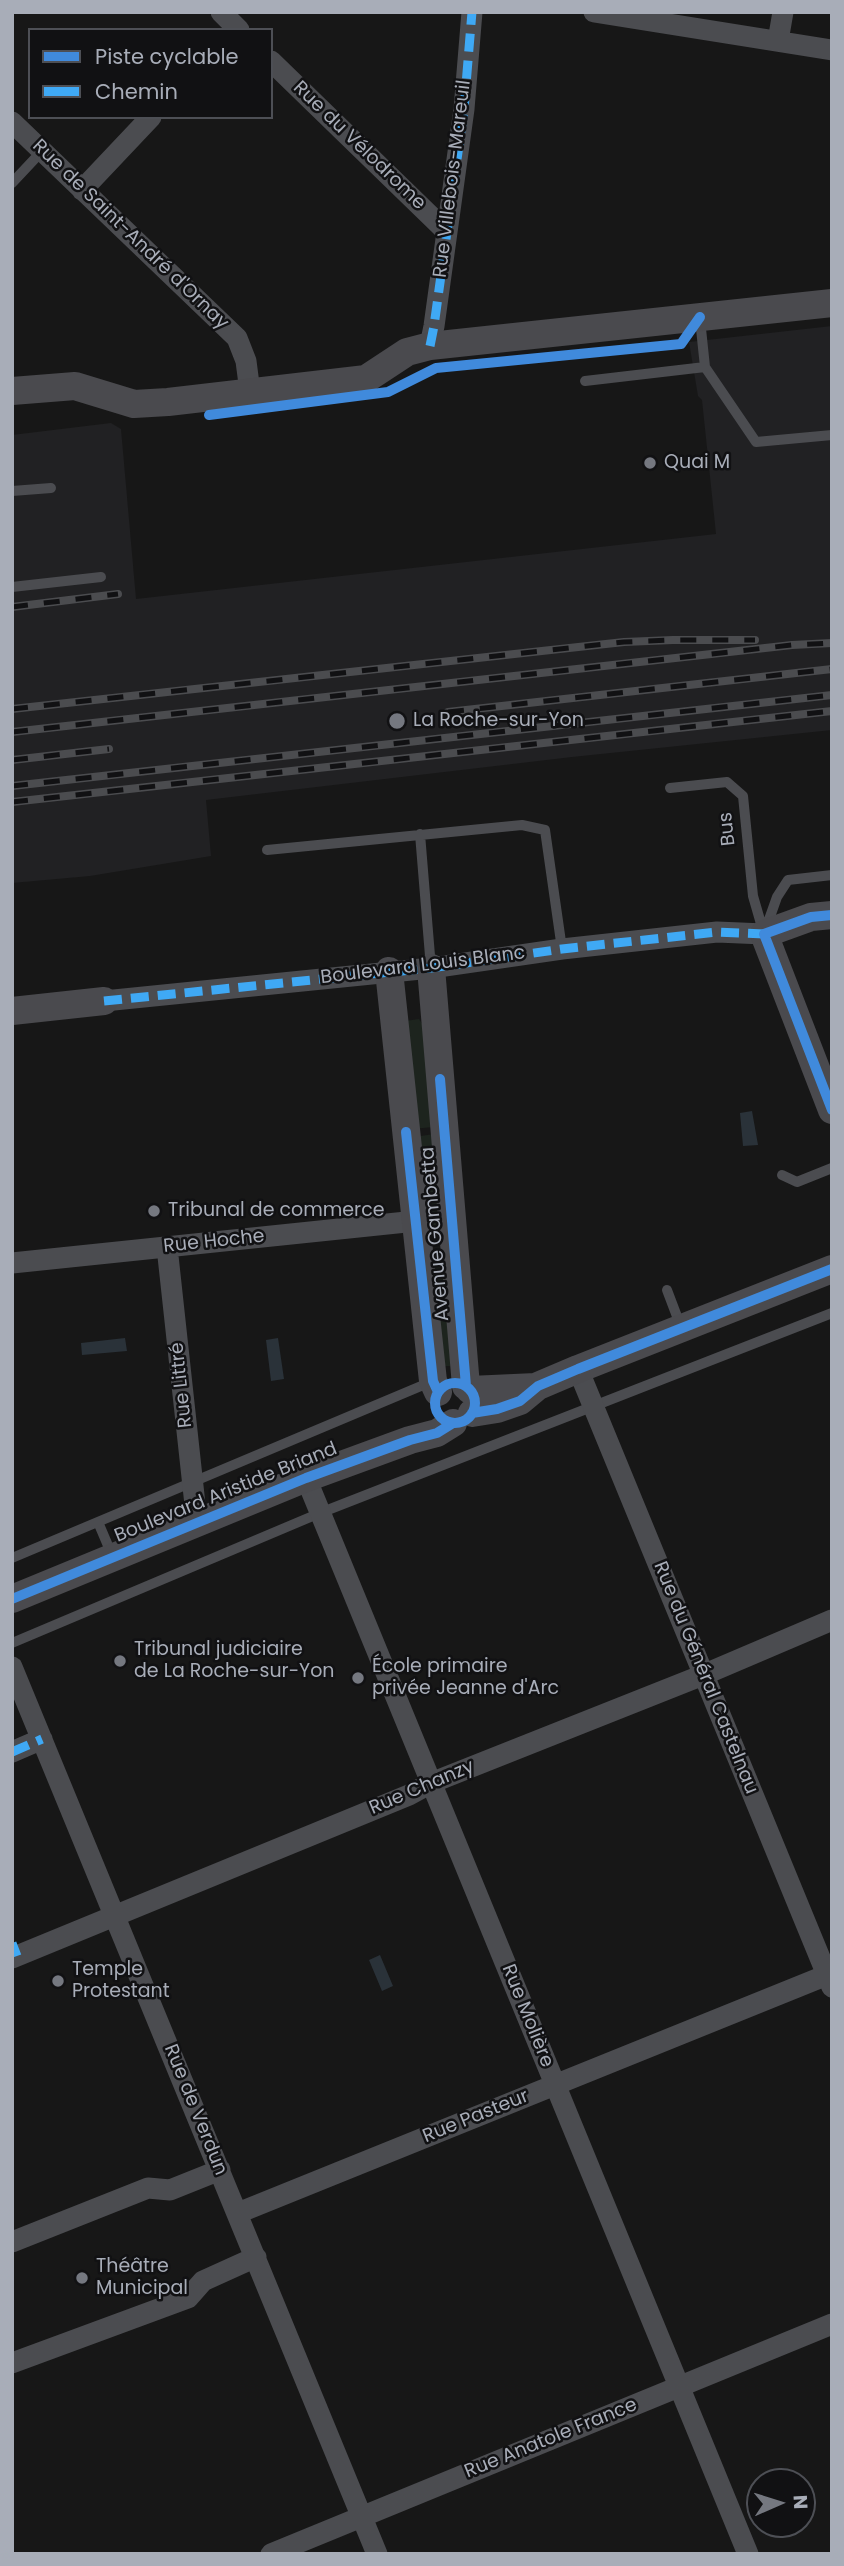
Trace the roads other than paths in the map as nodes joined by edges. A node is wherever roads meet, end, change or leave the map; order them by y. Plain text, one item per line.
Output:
1 (472, 12) edge
2 (594, 12) edge
3 (783, 12) edge
4 (778, 41) junction
5 (832, 50) edge
6 (273, 63) edge
7 (149, 119) edge
8 (12, 122) edge
9 (43, 150) junction
10 (12, 183) edge
11 (82, 190) junction
12 (446, 232) junction
13 (832, 303) edge
14 (700, 317) junction
15 (429, 346) junction
16 (705, 367) junction
17 (585, 381) dead end
18 (12, 391) edge
19 (250, 392) junction
20 (832, 435) edge
21 (51, 488) dead end
22 (12, 491) edge
23 (101, 577) dead end
24 (12, 587) edge
25 (670, 788) dead end
26 (420, 834) junction
27 (267, 850) dead end
28 (832, 875) edge
29 (832, 915) edge
30 (764, 934) junction
31 (562, 948) junction
32 (431, 968) junction
33 (389, 971) junction
34 (104, 1000) joint
35 (12, 1011) edge
36 (832, 1110) edge
37 (832, 1168) edge
38 (782, 1175) dead end
39 (416, 1221) junction
40 (167, 1247) junction
41 (12, 1263) edge
42 (832, 1269) edge
43 (667, 1290) dead end
44 (832, 1313) edge
45 (681, 1327) junction
46 (578, 1369) junction
47 (452, 1398) junction
48 (593, 1406) junction
49 (306, 1478) junction
50 (192, 1483) junction
51 (320, 1513) junction
52 (98, 1522) junction
53 (197, 1523) junction
54 (12, 1558) edge
55 (113, 1558) junction
56 (12, 1600) edge
57 (832, 1620) edge
58 (12, 1643) edge
59 (12, 1667) edge
60 (703, 1675) junction
61 (42, 1740) junction
62 (12, 1752) edge
63 (431, 1783) junction
64 (115, 1915) junction
65 (14, 1952) edge
66 (830, 1978) edge
67 (555, 2085) junction
68 (220, 2170) junction
69 (238, 2213) junction
70 (12, 2242) edge
71 (256, 2257) junction
72 (832, 2324) edge
73 (12, 2363) edge
74 (678, 2386) junction
75 (363, 2517) junction
76 (271, 2554) edge
77 (377, 2554) edge
78 (748, 2554) edge

1 - 12 street, Rue Villebois-Mareuil
2 - 4 street
3 - 4 street
4 - 5 street
6 - 12 street, Rue du Vélodrome
7 - 11 street
8 - 9 street, Rue de Saint-André d'Ornay
9 - 10 lane
9 - 11 street, Rue de Saint-André d'Ornay
11 - 19 street, Rue de Saint-André d'Ornay
12 - 15 street, Rue Villebois-Mareuil
13 - 14 street
14 - 15 street
14 - 16 lane
15 - 19 street
16 - 17 lane
16 - 20 lane
18 - 19 street
21 - 22 lane
23 - 24 lane
25 - 30 lane, Bus
26 - 27 lane
26 - 31 lane
26 - 32 lane
28 - 30 lane
29 - 30 street, Boulevard Louis Blanc
30 - 31 street, Boulevard Louis Blanc
30 - 36 street
31 - 32 street, Boulevard Louis Blanc
32 - 33 street, Boulevard Louis Blanc
32 - 47 street, Avenue Gambetta
33 - 34 street, Boulevard Louis Blanc
33 - 39 street, Avenue Gambetta
34 - 35 street, Boulevard Louis Blanc
37 - 38 lane
39 - 40 street, Rue Hoche
39 - 47 street, Avenue Gambetta
40 - 41 street, Rue Hoche
40 - 50 street, Rue Littré
42 - 45 street, Boulevard Aristide Briand
43 - 45 lane
44 - 48 lane
45 - 46 street, Boulevard Aristide Briand
46 - 47 street, Boulevard Aristide Briand
46 - 48 street, Rue du Général Castelnau
47 - 49 street, Boulevard Aristide Briand
47 - 50 lane
48 - 51 lane
48 - 60 street, Rue du Général Castelnau
49 - 51 street, Rue Molière
49 - 53 street, Boulevard Aristide Briand
50 - 52 lane
50 - 53 street, Rue Littré
51 - 58 lane
51 - 63 street, Rue Molière
52 - 54 lane
52 - 55 lane
53 - 55 street, Boulevard Aristide Briand
55 - 56 street, Boulevard Aristide Briand
57 - 60 street, Rue Chanzy
59 - 61 street, Rue de Verdun
60 - 63 street, Rue Chanzy
60 - 66 street, Rue du Général Castelnau
61 - 62 street
61 - 64 street, Rue de Verdun
63 - 64 street, Rue Chanzy
63 - 67 street, Rue Molière
64 - 65 street, Rue Chanzy
64 - 68 street, Rue de Verdun
66 - 67 street, Rue Pasteur
67 - 69 street, Rue Pasteur
67 - 74 street, Rue Molière
68 - 69 street, Rue de Verdun
68 - 70 street
69 - 71 street, Rue de Verdun
71 - 73 street
71 - 75 street, Rue de Verdun
72 - 74 street, Rue Anatole France
74 - 75 street, Rue Anatole France
74 - 78 street, Rue Molière
75 - 76 street, Rue Anatole France
75 - 77 street, Rue de Verdun

